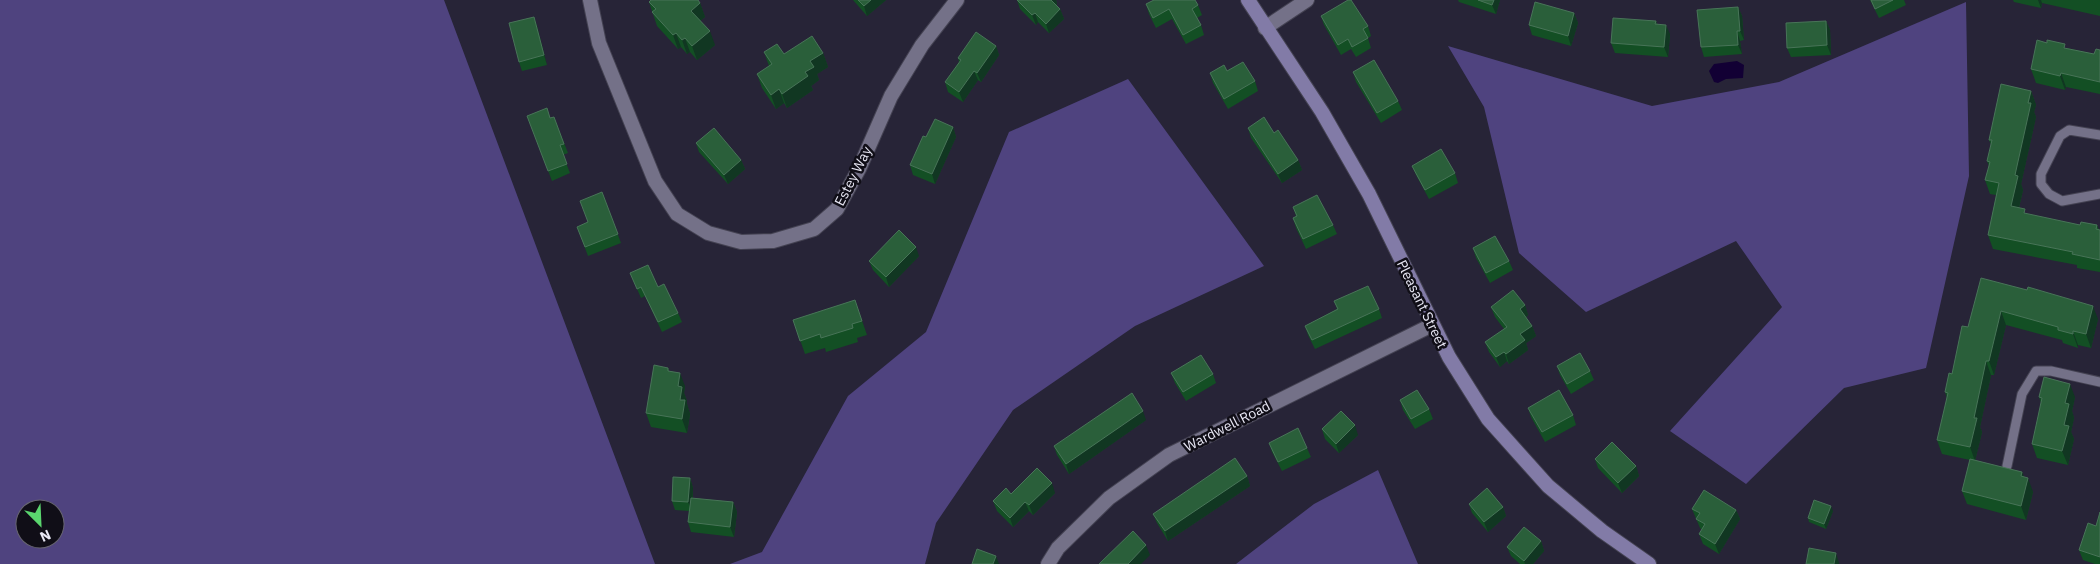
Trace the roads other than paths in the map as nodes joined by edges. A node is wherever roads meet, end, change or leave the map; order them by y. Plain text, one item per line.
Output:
1 (590, 0) edge
2 (957, 0) edge
3 (1248, 0) edge
4 (1307, 0) edge
5 (1265, 28) junction
6 (2100, 136) edge
7 (2100, 194) edge
8 (1432, 325) junction
9 (2100, 382) edge
10 (2008, 466) edge
11 (1048, 564) edge
12 (1649, 564) edge

1 - 2 street, Estey Way
3 - 5 main road, Pleasant Street
4 - 5 street
5 - 8 main road, Pleasant Street
6 - 7 lane
8 - 11 street, Wardwell Road
8 - 12 main road, Pleasant Street
9 - 10 lane

